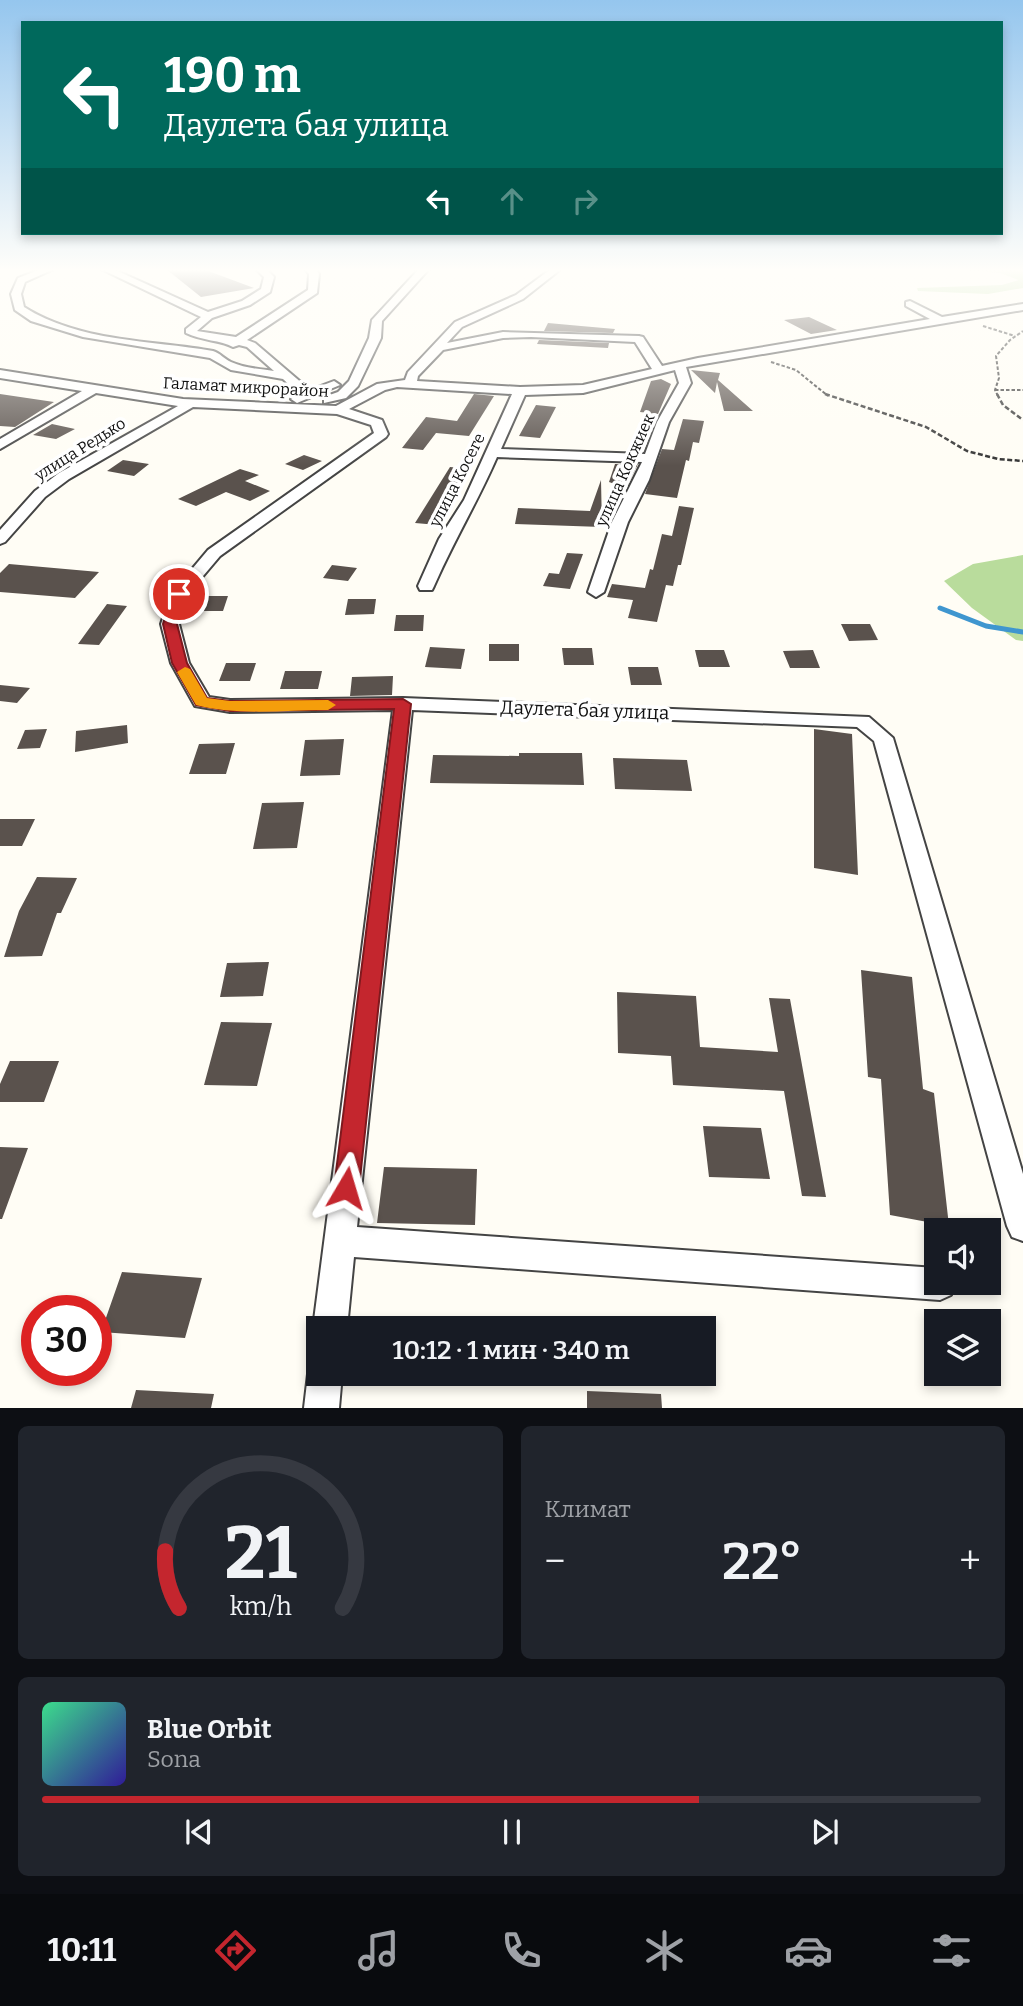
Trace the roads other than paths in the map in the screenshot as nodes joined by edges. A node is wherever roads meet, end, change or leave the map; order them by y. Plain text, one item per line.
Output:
1 (94, 335) edge
2 (196, 335) edge
3 (248, 335) edge
4 (375, 335) edge
5 (445, 335) edge
6 (843, 335) edge
7 (240, 340) junction
8 (439, 348) junction
9 (746, 353) junction
10 (792, 354) dead end
11 (214, 355) junction
12 (679, 365) junction
13 (658, 369) junction
14 (0, 374) edge
15 (284, 376) junction
16 (411, 382) junction
17 (334, 385) dead end
18 (86, 389) junction
19 (520, 391) junction
20 (308, 395) junction
21 (190, 404) junction
22 (300, 408) junction
23 (338, 410) junction
24 (0, 445) edge
25 (492, 453) junction
26 (650, 458) junction
27 (0, 540) edge
28 (426, 586) dead end
29 (596, 592) dead end
30 (403, 704) junction
31 (1023, 1226) edge
32 (340, 1241) junction
33 (924, 1283) edge
34 (331, 1316) edge
35 (324, 1386) edge
36 (321, 1408) edge

1 - 11 street
2 - 7 street
3 - 7 street
4 - 22 street
5 - 8 street
6 - 9 street, Галамат микрорайон
7 - 11 street
7 - 15 street
8 - 13 street
8 - 16 street
9 - 10 street
9 - 12 street, Галамат микрорайон
11 - 15 street
12 - 13 street, Галамат микрорайон
12 - 26 street, улица Кокжиек
13 - 19 street, Галамат микрорайон
14 - 18 street, Галамат микрорайон
15 - 20 street
16 - 19 street, Галамат микрорайон
16 - 23 street, Галамат микрорайон
17 - 20 street
18 - 20 street
18 - 21 street, Галамат микрорайон
18 - 24 street
19 - 25 street, улица Косеге
21 - 22 street, Галамат микрорайон
21 - 27 street, улица Редько
22 - 23 street, Галамат микрорайон
23 - 30 street, Даулета бая улица
25 - 26 street
25 - 28 street, улица Косеге
26 - 29 street, улица Кокжиек
30 - 31 street, Даулета бая улица
30 - 32 street
32 - 33 street
32 - 34 street
35 - 36 street

